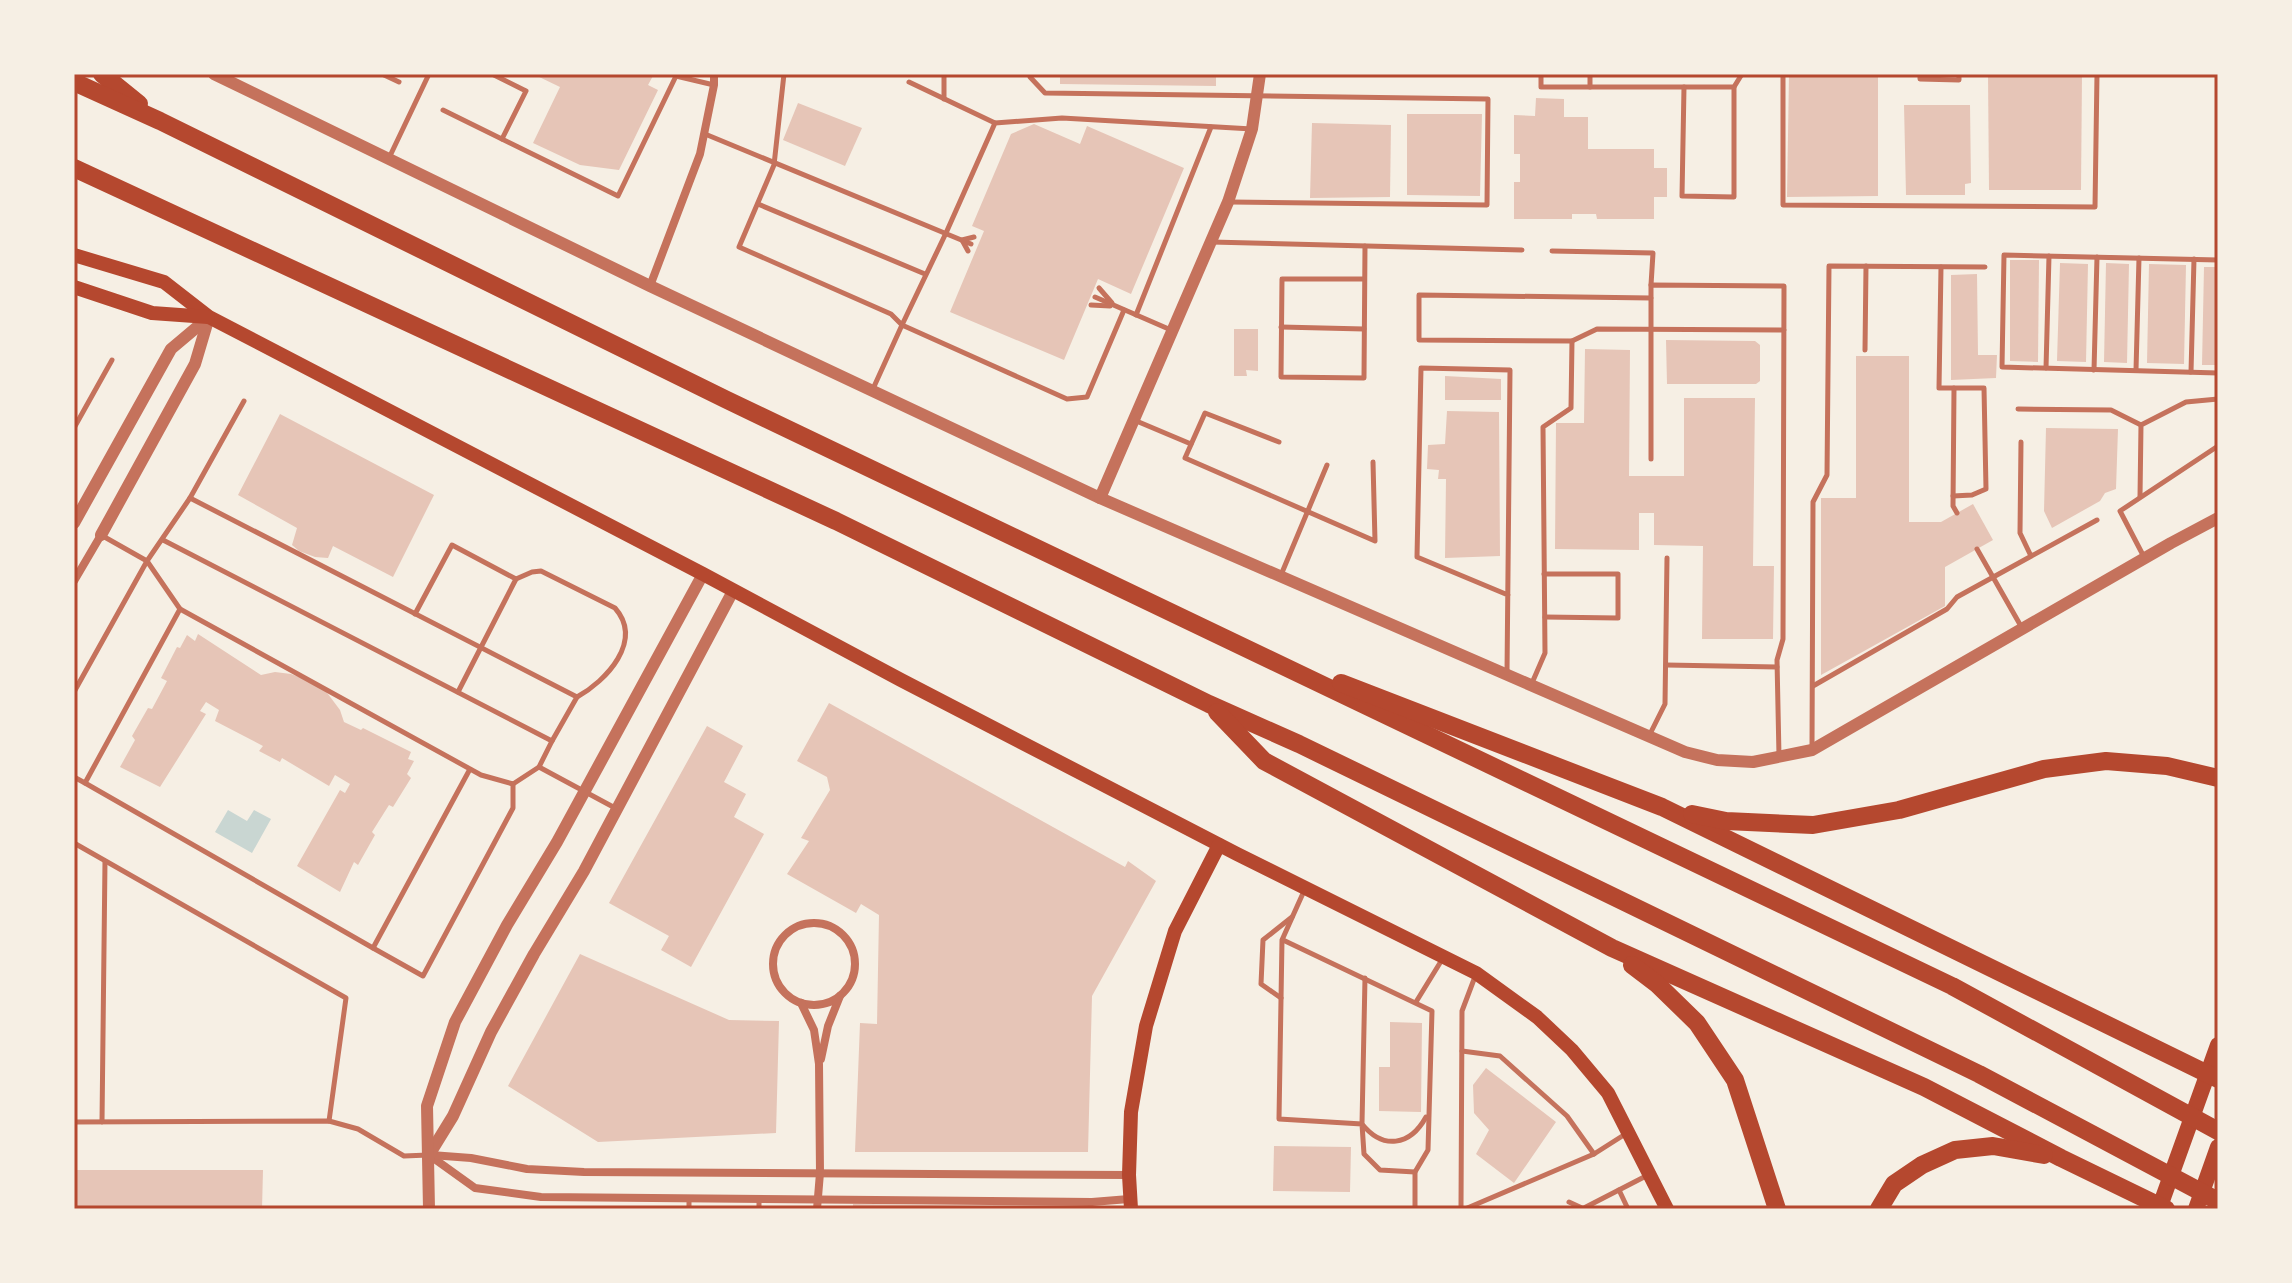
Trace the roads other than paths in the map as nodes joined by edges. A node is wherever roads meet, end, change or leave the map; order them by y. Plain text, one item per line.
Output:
1 (102, 74) edge
2 (214, 74) edge
3 (382, 74) edge
4 (429, 74) edge
5 (492, 74) edge
6 (714, 74) edge
7 (784, 74) edge
8 (944, 74) edge
9 (1030, 74) edge
10 (1260, 74) edge
11 (1541, 74) edge
12 (1590, 74) edge
13 (1742, 74) edge
14 (1783, 74) edge
15 (1920, 74) edge
16 (1959, 74) edge
17 (2097, 74) edge
18 (74, 82) edge
19 (399, 82) dead end
20 (909, 82) dead end
21 (714, 85) junction
22 (1590, 87) junction
23 (1684, 87) junction
24 (1734, 87) junction
25 (1258, 96) junction
26 (944, 99) junction
27 (443, 110) dead end
28 (160, 121) junction
29 (995, 123) junction
30 (1211, 127) junction
31 (1252, 129) junction
32 (704, 134) junction
33 (502, 139) junction
34 (389, 159) junction
35 (774, 165) junction
36 (74, 168) edge
37 (1228, 202) junction
38 (758, 204) junction
39 (946, 233) junction
40 (962, 240) junction
41 (973, 241) dead end
42 (1210, 242) junction
43 (1365, 246) junction
44 (1522, 250) dead end
45 (968, 251) dead end
46 (1552, 251) dead end
47 (74, 255) edge
48 (2049, 256) junction
49 (2097, 257) junction
50 (2139, 258) junction
51 (2194, 259) junction
52 (2218, 260) edge
53 (1866, 266) junction
54 (1941, 267) junction
55 (1985, 267) dead end
56 (925, 274) junction
57 (1364, 279) junction
58 (1651, 285) junction
59 (650, 286) junction
60 (74, 287) edge
61 (1099, 288) dead end
62 (1095, 297) dead end
63 (1651, 298) junction
64 (1091, 305) dead end
65 (1115, 306) junction
66 (1124, 310) junction
67 (1136, 315) junction
68 (209, 317) junction
69 (902, 325) junction
70 (1281, 327) junction
71 (1364, 329) junction
72 (1172, 330) junction
73 (1651, 330) junction
74 (1784, 330) junction
75 (1572, 341) junction
76 (1865, 350) dead end
77 (112, 360) dead end
78 (2046, 368) junction
79 (2094, 370) junction
80 (2136, 370) junction
81 (2191, 372) junction
82 (2218, 373) edge
83 (1954, 388) junction
84 (872, 391) junction
85 (2218, 399) edge
86 (244, 401) dead end
87 (2018, 409) dead end
88 (1134, 420) junction
89 (2141, 425) junction
90 (74, 428) edge
91 (1279, 442) dead end
92 (2021, 442) dead end
93 (1191, 444) junction
94 (2218, 446) edge
95 (1651, 459) dead end
96 (1373, 462) dead end
97 (1327, 465) dead end
98 (1953, 496) junction
99 (190, 498) junction
100 (1100, 498) junction
101 (2140, 498) junction
102 (1308, 511) junction
103 (1957, 513) dead end
104 (2218, 518) edge
105 (2097, 520) dead end
106 (74, 523) edge
107 (101, 535) junction
108 (163, 540) junction
109 (1977, 549) dead end
110 (2031, 555) junction
111 (1667, 558) dead end
112 (2145, 558) junction
113 (147, 561) junction
114 (703, 574) junction
115 (1544, 574) junction
116 (1280, 576) junction
117 (1993, 576) junction
118 (516, 579) junction
119 (74, 581) edge
120 (733, 591) junction
121 (1508, 595) junction
122 (180, 609) junction
123 (415, 614) junction
124 (1545, 617) junction
125 (2022, 629) junction
126 (1204, 630) junction
127 (481, 647) junction
128 (1666, 665) junction
129 (1777, 667) junction
130 (1506, 674) junction
131 (1531, 685) junction
132 (1813, 686) junction
133 (74, 692) edge
134 (458, 692) junction
135 (577, 697) junction
136 (1209, 704) junction
137 (1649, 736) junction
138 (552, 741) junction
139 (1812, 750) junction
140 (1779, 757) junction
141 (539, 767) junction
142 (470, 769) junction
143 (74, 777) edge
144 (2218, 778) edge
145 (85, 783) junction
146 (513, 784) junction
147 (584, 792) junction
148 (1662, 807) junction
149 (617, 809) junction
150 (74, 843) edge
151 (1219, 845) junction
152 (105, 860) junction
153 (1306, 888) junction
154 (1293, 916) junction
155 (1282, 940) junction
156 (373, 948) junction
157 (1612, 948) junction
158 (1444, 957) junction
159 (1476, 973) junction
160 (1365, 978) junction
161 (841, 995) junction
162 (1281, 998) junction
163 (1416, 1002) junction
164 (801, 1003) junction
165 (2218, 1045) edge
166 (1462, 1051) junction
167 (819, 1064) junction
168 (2218, 1079) edge
169 (1428, 1113) junction
170 (329, 1121) junction
171 (74, 1122) edge
172 (102, 1122) junction
173 (1362, 1124) junction
174 (2218, 1131) edge
175 (1628, 1132) junction
176 (2218, 1147) edge
177 (1594, 1154) junction
178 (429, 1155) junction
179 (2061, 1158) junction
180 (1415, 1172) junction
181 (820, 1173) junction
182 (1649, 1174) junction
183 (1129, 1175) junction
184 (1619, 1190) junction
185 (1595, 1201) junction
186 (2218, 1201) edge
187 (1569, 1202) dead end
188 (689, 1204) edge
189 (759, 1204) edge
190 (817, 1204) edge
191 (1130, 1204) edge
192 (1582, 1208) edge
193 (429, 1209) edge
194 (1415, 1209) edge
195 (1463, 1209) edge
196 (1599, 1209) edge
197 (1628, 1209) edge
198 (1667, 1209) edge
199 (1777, 1209) edge
200 (1879, 1209) edge
201 (2159, 1209) edge
202 (2166, 1209) edge
203 (2196, 1209) edge

1 - 28 highway
2 - 34 street
3 - 19 lane
4 - 34 lane
5 - 33 lane
6 - 21 street
7 - 35 lane
8 - 26 lane
9 - 25 lane
10 - 25 street
11 - 22 lane
12 - 22 lane
13 - 24 lane
14 - 17 lane
15 - 16 lane
18 - 28 highway
20 - 26 lane
21 - 32 street
21 - 33 lane
22 - 23 lane
23 - 24 lane
23 - 24 lane
25 - 31 street
25 - 37 lane
26 - 29 lane
27 - 33 lane
28 - 126 highway
29 - 30 lane
29 - 39 lane
30 - 31 lane
30 - 67 lane
31 - 37 street
32 - 35 lane
32 - 59 street
34 - 59 street
35 - 38 lane
35 - 39 lane
36 - 136 highway
37 - 42 street
38 - 56 lane
38 - 69 lane
39 - 40 lane
39 - 56 lane
40 - 41 lane
40 - 45 lane
42 - 43 lane
42 - 72 street
43 - 44 lane
43 - 57 lane
46 - 58 lane
47 - 68 main road
48 - 49 lane
48 - 78 lane
48 - 78 lane
49 - 50 lane
49 - 79 lane
50 - 51 lane
50 - 80 lane
51 - 52 lane
51 - 81 lane
53 - 54 lane
53 - 76 lane
53 - 132 lane
54 - 55 lane
54 - 83 lane
56 - 69 lane
57 - 70 lane
57 - 71 lane
58 - 63 lane
58 - 74 lane
59 - 84 street
60 - 68 main road
61 - 65 lane
62 - 65 lane
63 - 73 lane
63 - 75 lane
64 - 65 lane
65 - 66 lane
66 - 67 lane
66 - 69 lane
67 - 72 lane
68 - 106 street
68 - 107 street
68 - 114 main road
69 - 84 lane
70 - 71 lane
70 - 71 lane
72 - 88 street
73 - 74 lane
73 - 75 lane
73 - 95 lane
74 - 129 lane
75 - 115 lane
77 - 90 lane
78 - 79 lane
79 - 80 lane
80 - 81 lane
81 - 82 lane
83 - 98 lane
83 - 98 lane
84 - 100 street
85 - 89 lane
86 - 99 lane
87 - 89 lane
88 - 93 lane
88 - 100 street
89 - 101 lane
91 - 93 lane
92 - 110 lane
93 - 102 lane
94 - 101 lane
96 - 102 lane
97 - 102 lane
98 - 103 lane
99 - 108 lane
99 - 123 lane
100 - 116 street
101 - 112 lane
102 - 116 lane
104 - 112 street
105 - 110 lane
107 - 113 lane
107 - 119 street
108 - 113 lane
108 - 134 lane
109 - 117 lane
110 - 117 lane
111 - 128 lane
112 - 125 street
113 - 122 lane
113 - 133 lane
114 - 120 main road
114 - 147 street
115 - 124 lane
115 - 124 lane
116 - 130 street
117 - 125 lane
117 - 132 lane
118 - 123 lane
118 - 127 lane
118 - 135 lane
120 - 149 street
120 - 151 main road
121 - 121 lane
121 - 130 lane
122 - 142 lane
122 - 145 lane
123 - 127 lane
124 - 131 lane
125 - 139 street
126 - 148 highway
126 - 174 highway
127 - 134 lane
127 - 135 lane
128 - 129 lane
128 - 137 lane
129 - 140 lane
130 - 131 street
131 - 137 street
132 - 139 lane
134 - 138 lane
135 - 138 lane
136 - 157 highway
136 - 186 highway
137 - 140 street
138 - 141 lane
139 - 140 street
141 - 146 lane
141 - 147 lane
142 - 146 lane
142 - 156 lane
143 - 145 lane
144 - 148 highway
145 - 156 lane
146 - 156 lane
147 - 149 lane
147 - 178 street
148 - 168 highway
149 - 178 street
150 - 152 lane
151 - 153 main road
151 - 183 main road
152 - 170 lane
152 - 172 lane
153 - 154 lane
153 - 158 main road
154 - 155 lane
154 - 162 lane
155 - 160 lane
155 - 162 lane
157 - 179 highway
157 - 199 highway
158 - 159 main road
158 - 163 lane
159 - 166 lane
159 - 175 main road
160 - 163 lane
160 - 173 lane
161 - 164 street
161 - 164 street
161 - 167 street
162 - 173 lane
163 - 169 lane
164 - 167 street
165 - 201 main road
166 - 177 lane
166 - 195 lane
167 - 181 street
169 - 173 lane
169 - 180 lane
170 - 172 lane
170 - 178 lane
171 - 172 lane
173 - 180 lane
175 - 177 lane
175 - 182 main road
176 - 203 main road
177 - 195 lane
178 - 181 street
178 - 188 street
178 - 193 street
179 - 200 highway
179 - 202 highway
180 - 194 lane
181 - 183 street
181 - 190 street
182 - 184 lane
182 - 198 main road
183 - 191 main road
184 - 185 lane
184 - 197 lane
185 - 192 lane
185 - 196 lane
187 - 192 lane
188 - 189 street
189 - 190 street
190 - 191 street

